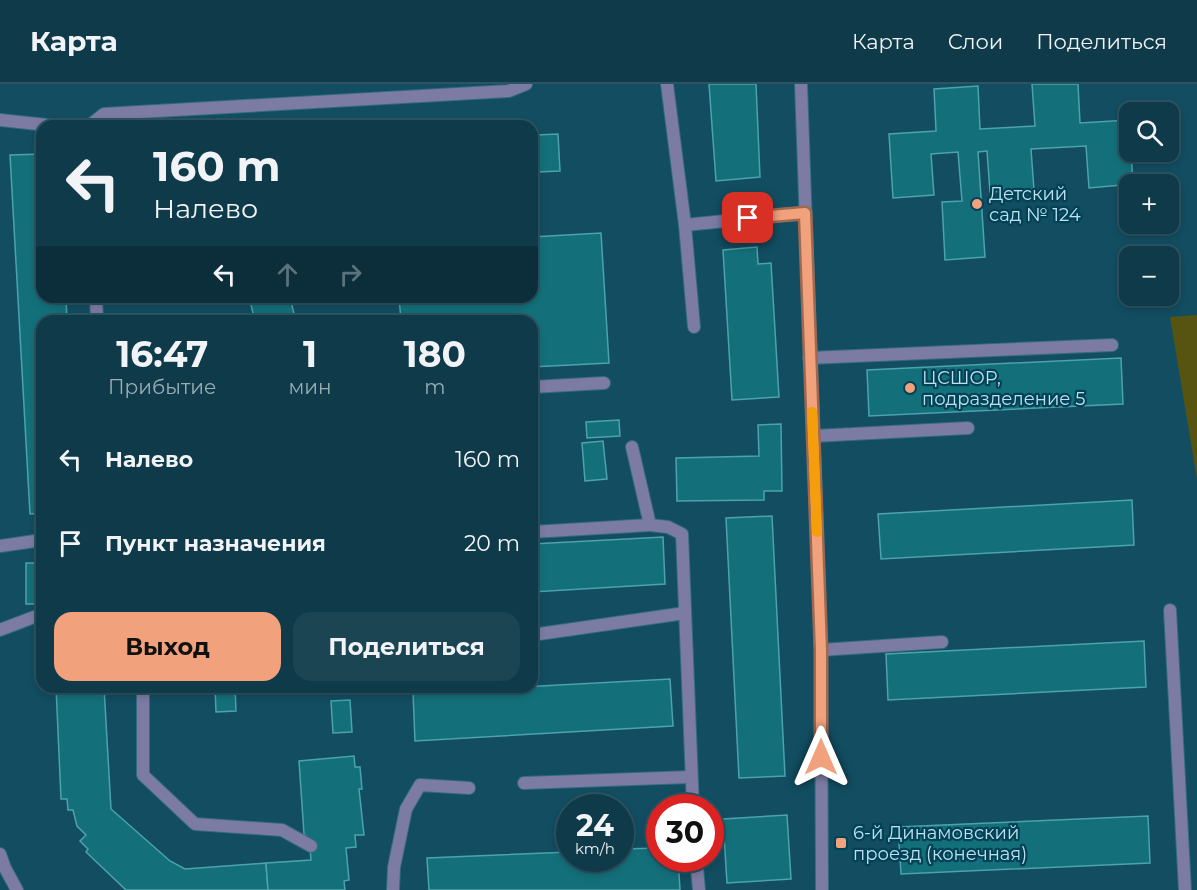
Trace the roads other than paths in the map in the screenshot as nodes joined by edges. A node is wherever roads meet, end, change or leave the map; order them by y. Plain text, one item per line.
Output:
1 (526, 84) edge
2 (667, 84) edge
3 (801, 84) edge
4 (0, 120) edge
5 (97, 120) edge
6 (36, 124) edge
7 (805, 213) junction
8 (685, 225) junction
9 (694, 327) dead end
10 (1112, 345) dead end
11 (809, 358) junction
12 (604, 383) dead end
13 (538, 387) edge
14 (968, 428) dead end
15 (814, 435) junction
16 (632, 447) dead end
17 (650, 525) junction
18 (538, 532) edge
19 (36, 541) edge
20 (0, 546) edge
21 (1170, 610) dead end
22 (685, 613) junction
23 (36, 616) edge
24 (0, 630) edge
25 (538, 634) edge
26 (942, 642) dead end
27 (821, 650) junction
28 (143, 693) edge
29 (690, 777) junction
30 (525, 783) dead end
31 (469, 788) dead end
32 (692, 794) edge
33 (311, 846) dead end
34 (0, 854) edge
35 (697, 872) edge
36 (17, 890) edge
37 (393, 890) edge
38 (699, 890) edge
39 (822, 890) edge
40 (1185, 890) edge

1 - 5 street
2 - 8 street
3 - 7 street
4 - 6 street
7 - 8 street
7 - 11 street
8 - 9 street
10 - 11 street
11 - 15 street
12 - 13 street
14 - 15 street
15 - 27 street
16 - 17 street
17 - 18 street
17 - 22 street
19 - 20 street
21 - 40 street
22 - 25 street
22 - 29 street
23 - 24 street
26 - 27 street
27 - 39 street
28 - 33 street
29 - 30 street
29 - 32 street
31 - 37 street
34 - 36 street
35 - 38 street

